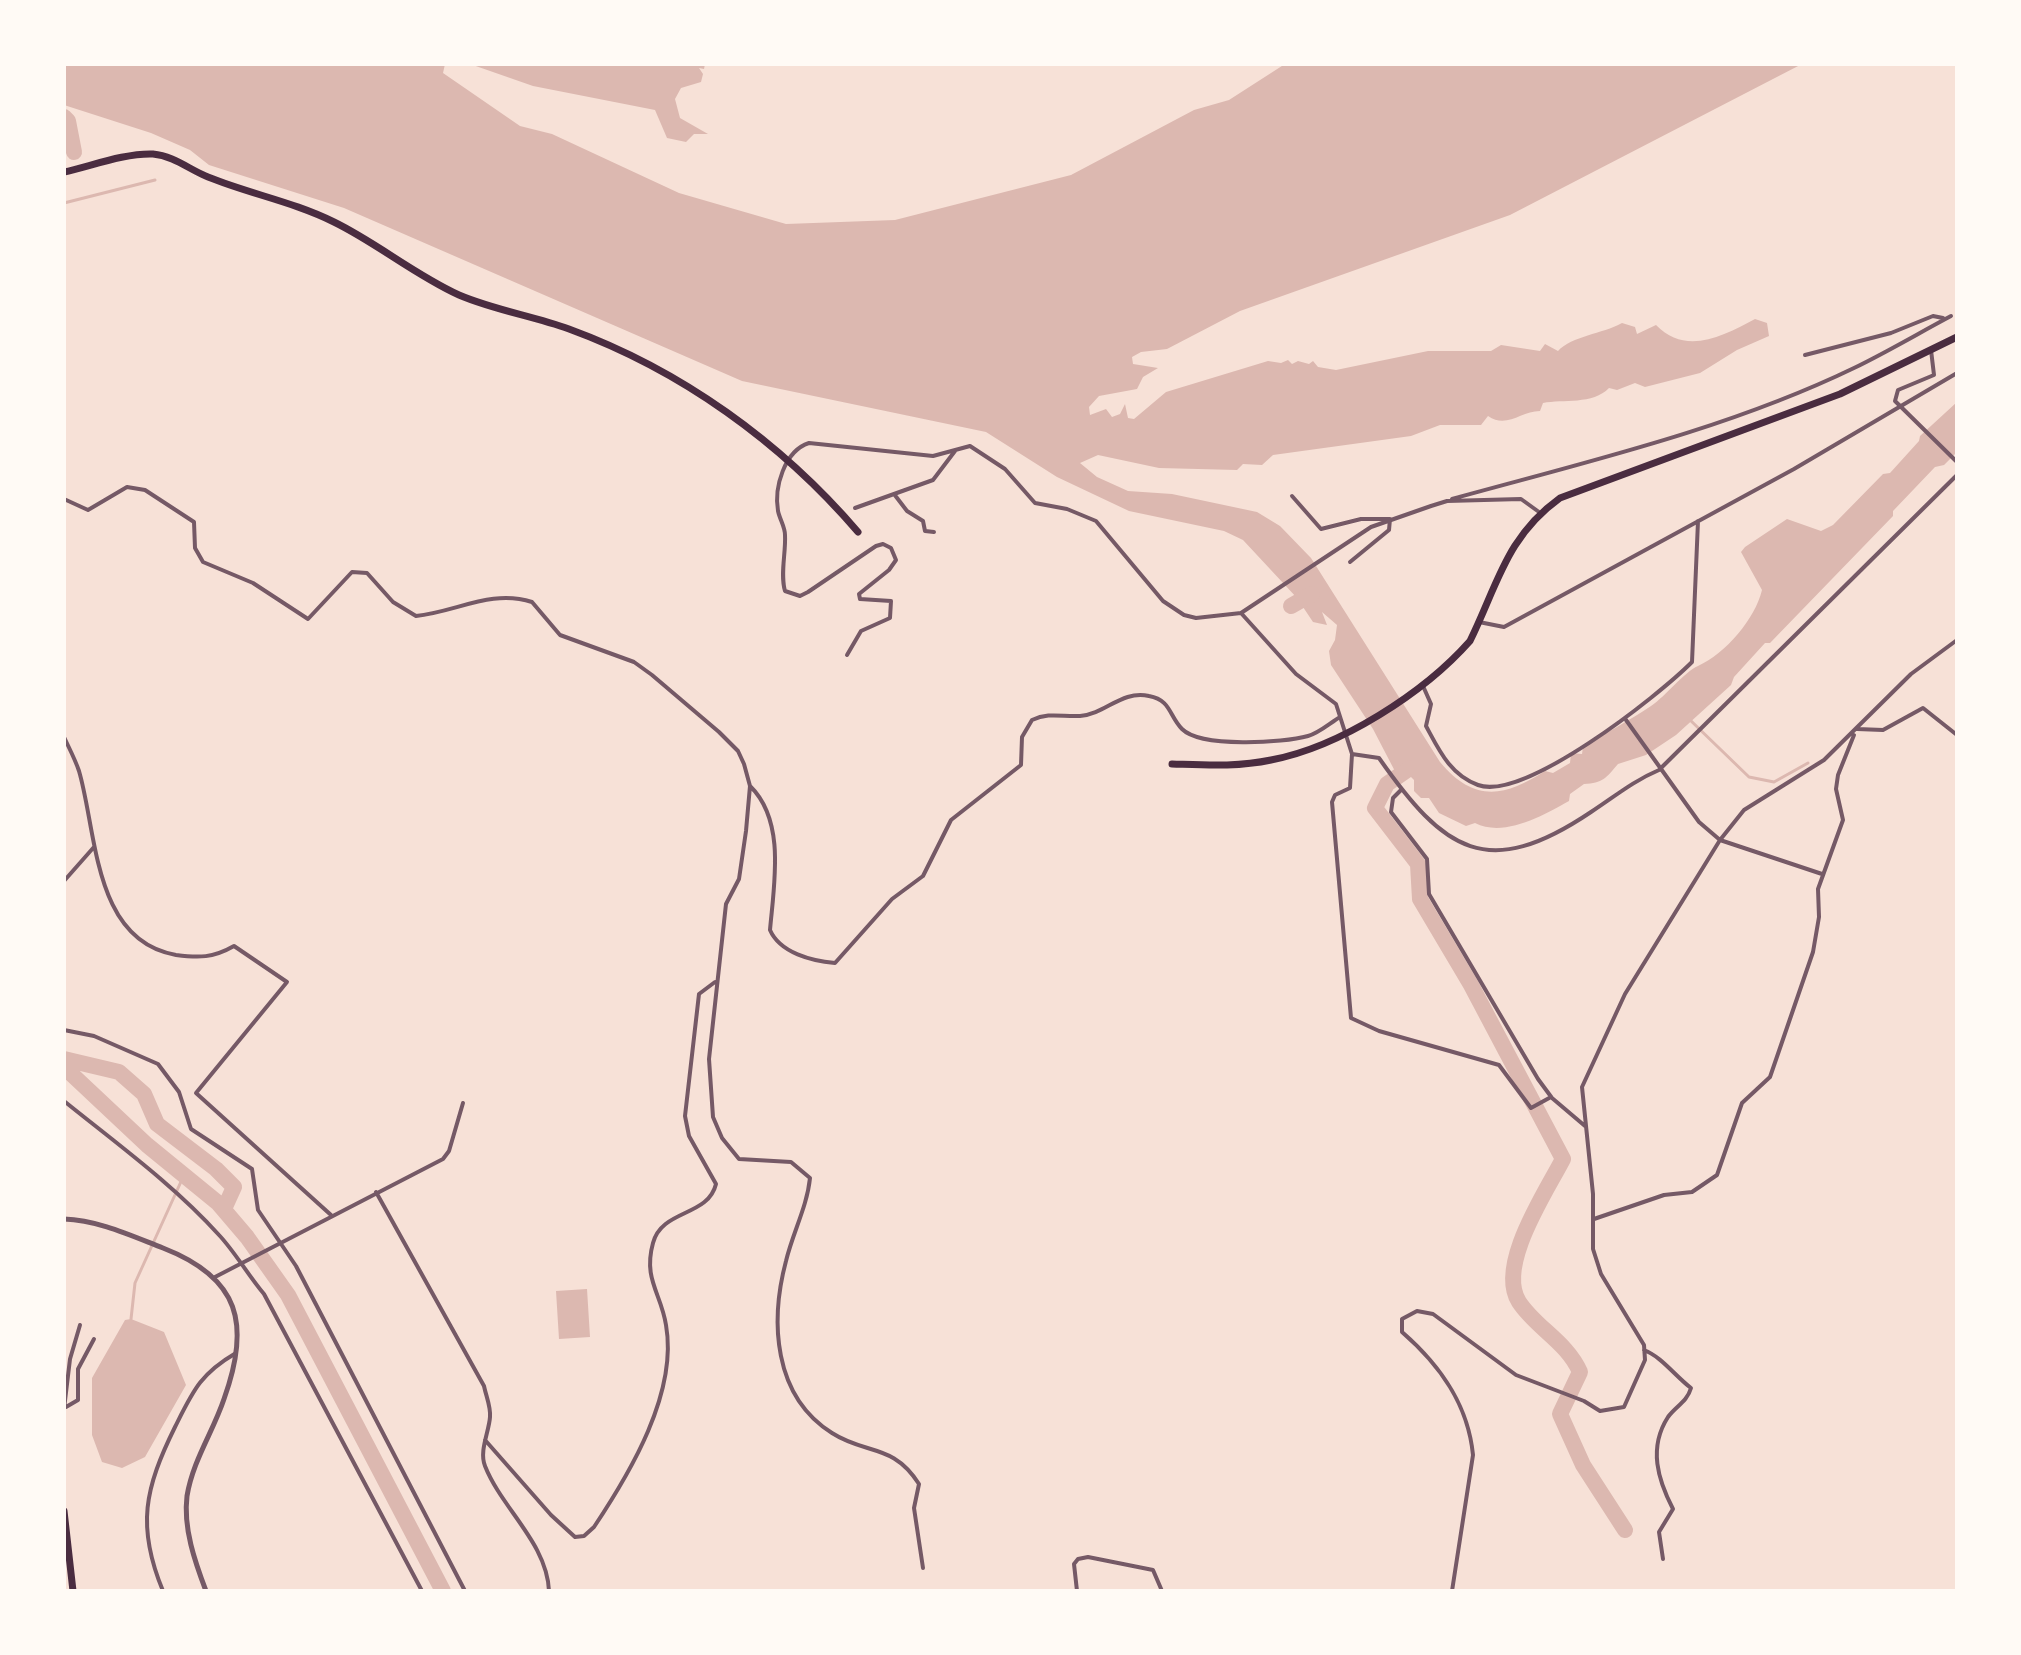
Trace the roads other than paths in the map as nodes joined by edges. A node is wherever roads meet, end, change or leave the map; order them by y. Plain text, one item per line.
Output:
1 (64, 172) edge
2 (1957, 337) edge
3 (1931, 350) junction
4 (1805, 355) dead end
5 (1957, 373) edge
6 (1898, 407) junction
7 (955, 451) junction
8 (789, 460) junction
9 (1957, 462) edge
10 (1957, 475) edge
11 (894, 494) junction
12 (1292, 496) dead end
13 (64, 499) edge
14 (1447, 501) junction
15 (855, 508) dead end
16 (1539, 512) junction
17 (1390, 519) junction
18 (1698, 521) junction
19 (858, 532) dead end
20 (934, 532) dead end
21 (1350, 562) dead end
22 (1241, 613) junction
23 (1479, 622) junction
24 (1957, 640) edge
25 (847, 655) dead end
26 (1423, 686) junction
27 (1340, 717) junction
28 (1627, 721) junction
29 (1857, 729) junction
30 (1344, 733) junction
31 (1957, 735) edge
32 (64, 737) edge
33 (1352, 754) junction
34 (1172, 764) dead end
35 (1658, 768) junction
36 (750, 786) junction
37 (1401, 790) junction
38 (1720, 840) junction
39 (94, 847) junction
40 (1822, 874) junction
41 (64, 881) edge
42 (715, 982) junction
43 (64, 1030) edge
44 (1551, 1097) junction
45 (64, 1101) edge
46 (463, 1103) dead end
47 (1585, 1126) junction
48 (376, 1192) junction
49 (331, 1215) junction
50 (64, 1219) edge
51 (1594, 1219) junction
52 (281, 1242) junction
53 (238, 1264) junction
54 (215, 1277) junction
55 (80, 1325) dead end
56 (94, 1339) dead end
57 (1644, 1350) junction
58 (236, 1353) junction
59 (65, 1408) edge
60 (485, 1440) junction
61 (64, 1511) edge
62 (1663, 1559) dead end
63 (923, 1568) dead end
64 (73, 1591) edge
65 (163, 1591) edge
66 (206, 1591) edge
67 (422, 1591) edge
68 (465, 1591) edge
69 (549, 1591) edge
70 (1077, 1591) edge
71 (1162, 1591) edge
72 (1452, 1591) edge

1 - 8 main road
2 - 3 main road
3 - 6 street
3 - 16 main road
4 - 14 street
5 - 6 street
6 - 9 street
6 - 18 street
7 - 8 street
7 - 11 street
7 - 22 street
8 - 19 main road
8 - 25 street
10 - 35 street
11 - 15 street
11 - 20 street
12 - 17 street
13 - 36 street
14 - 16 street
14 - 17 street
16 - 23 main road
17 - 21 street
17 - 22 street
18 - 23 street
18 - 28 street
22 - 27 street
23 - 26 main road
24 - 29 street
26 - 28 street
26 - 30 main road
27 - 30 street
27 - 36 street
28 - 35 street
29 - 31 street
29 - 38 street
29 - 40 street
30 - 33 street
30 - 34 main road
32 - 39 street
33 - 37 street
33 - 44 street
35 - 37 street
35 - 38 street
36 - 42 street
37 - 44 street
38 - 40 street
38 - 47 street
39 - 41 street
39 - 49 street
40 - 51 street
42 - 60 street
42 - 63 street
43 - 52 street
44 - 47 street
45 - 53 street
46 - 48 street
47 - 51 street
48 - 49 street
48 - 60 street
49 - 52 street
50 - 54 street
51 - 57 street
52 - 53 street
52 - 68 street
53 - 54 street
53 - 67 street
54 - 58 street
55 - 59 street
56 - 59 street
57 - 62 street
57 - 72 street
58 - 65 street
58 - 66 street
60 - 69 street
61 - 64 main road
70 - 71 street

